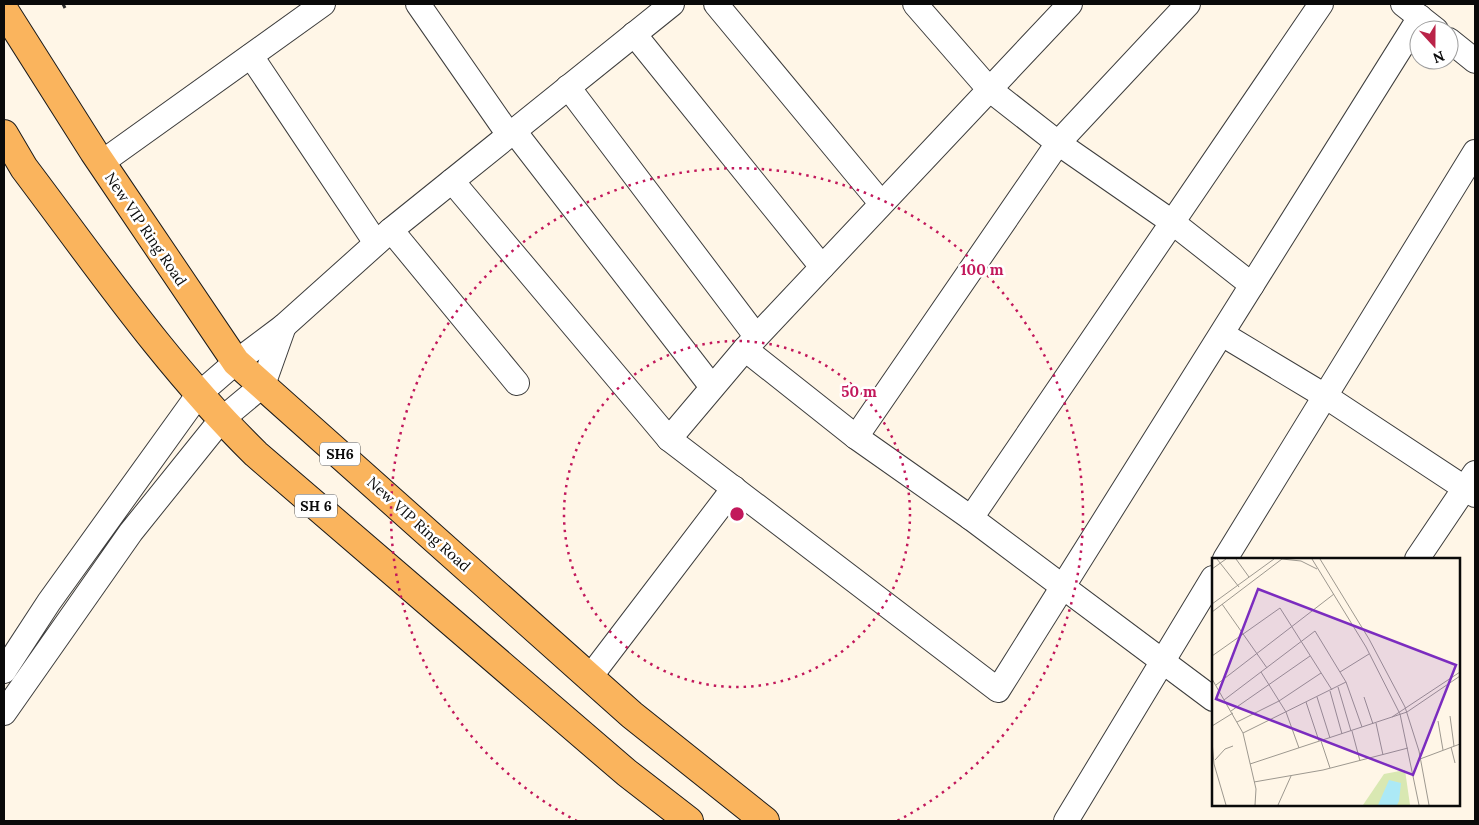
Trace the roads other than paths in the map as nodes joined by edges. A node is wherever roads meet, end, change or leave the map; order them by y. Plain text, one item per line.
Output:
1 (323, 4) edge
2 (418, 4) edge
3 (672, 4) edge
4 (716, 4) edge
5 (914, 4) edge
6 (1070, 4) edge
7 (1188, 4) edge
8 (1321, 4) edge
9 (4, 10) edge
10 (1420, 17) edge
11 (634, 34) junction
12 (1459, 48) edge
13 (251, 56) junction
14 (1475, 60) edge
15 (568, 87) junction
16 (989, 89) junction
17 (512, 133) junction
18 (4, 134) edge
19 (1058, 143) junction
20 (1475, 152) edge
21 (101, 162) junction
22 (452, 181) junction
23 (882, 203) junction
24 (1172, 222) junction
25 (384, 236) junction
26 (822, 267) junction
27 (1252, 285) junction
28 (284, 326) junction
29 (1222, 334) junction
30 (750, 342) junction
31 (236, 362) junction
32 (517, 383) dead end
33 (263, 385) junction
34 (712, 387) junction
35 (198, 395) junction
36 (1325, 396) junction
37 (221, 420) junction
38 (856, 437) junction
39 (669, 438) junction
40 (1472, 485) edge
41 (734, 488) junction
42 (971, 518) junction
43 (1226, 558) edge
44 (1418, 558) edge
45 (1212, 580) edge
46 (1063, 587) junction
47 (1162, 661) junction
48 (4, 672) edge
49 (590, 677) junction
50 (1212, 698) edge
51 (4, 712) edge
52 (689, 821) edge
53 (765, 821) edge
54 (1066, 821) edge

1 - 13 street
2 - 17 street
3 - 11 street
4 - 23 street
5 - 16 street
6 - 16 street
7 - 19 street
8 - 24 street
9 - 21 main road, New VIP Ring Road / SH6
10 - 27 street
11 - 15 street
11 - 26 street
12 - 14 street
13 - 21 street
13 - 25 street
15 - 17 street
15 - 30 street
16 - 19 street
16 - 23 street
17 - 22 street
17 - 34 street
18 - 35 main road, SH 6
19 - 24 street
19 - 38 street
20 - 36 street
21 - 31 main road, New VIP Ring Road / SH6
22 - 25 street
22 - 39 street
23 - 26 street
24 - 27 street
24 - 42 street
25 - 28 street
25 - 32 street
26 - 30 street
27 - 29 street
28 - 31 street
28 - 33 street
29 - 36 street
29 - 46 street
30 - 34 street
30 - 38 street
31 - 33 main road, New VIP Ring Road / SH6
31 - 35 street
33 - 37 street
33 - 49 main road, New VIP Ring Road / SH6
34 - 39 street
35 - 37 main road, SH 6
35 - 48 street
36 - 40 street
36 - 43 street
37 - 51 street
37 - 52 main road, SH 6
38 - 42 street
39 - 41 street
40 - 44 street
41 - 46 street
41 - 49 street
42 - 46 street
45 - 47 street
46 - 47 street
47 - 50 street
47 - 54 street
49 - 53 main road, New VIP Ring Road / SH6

